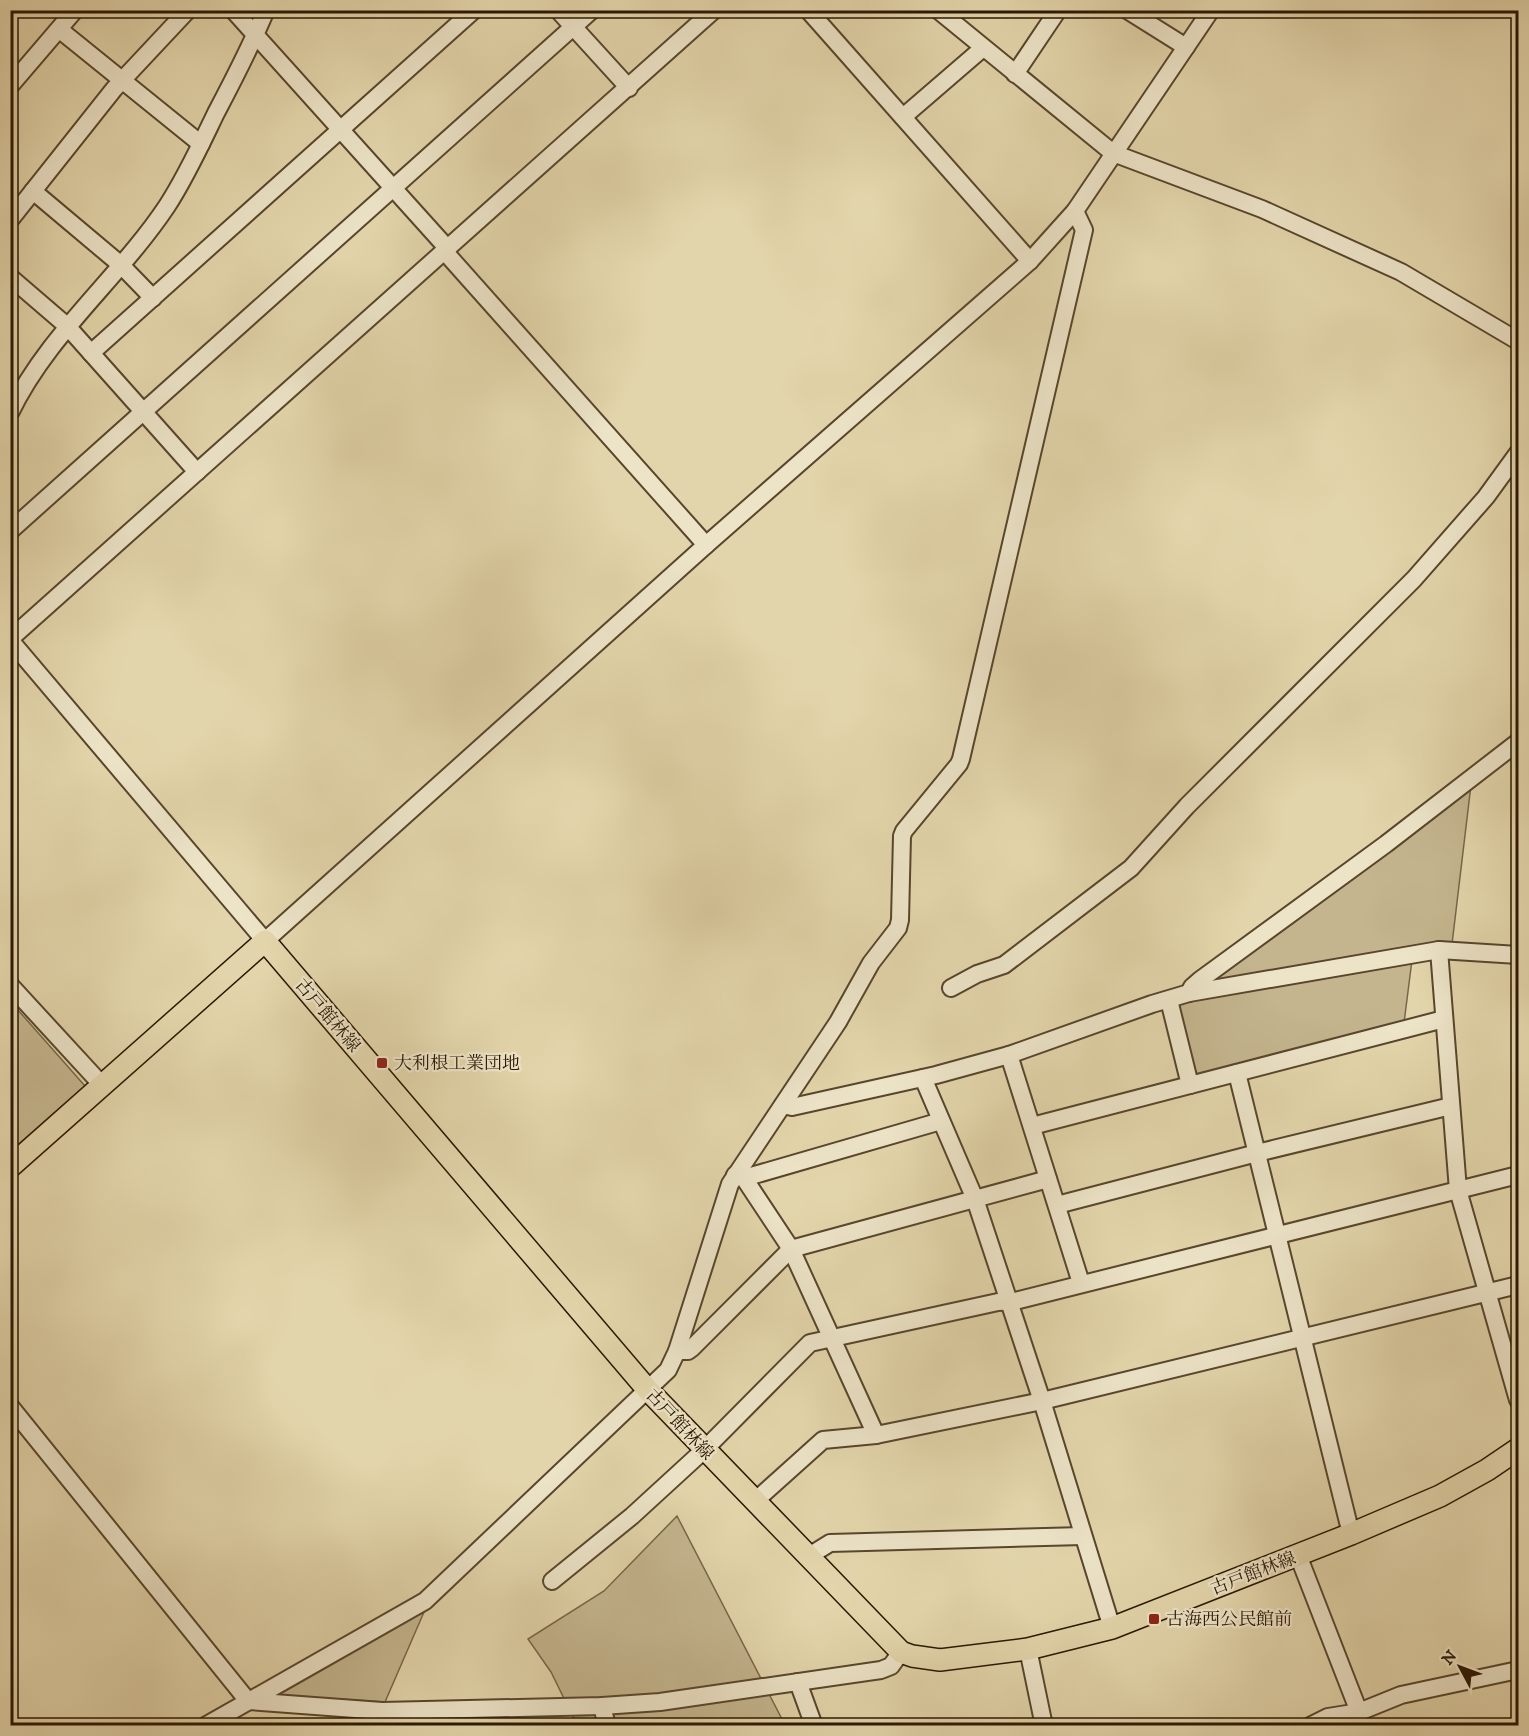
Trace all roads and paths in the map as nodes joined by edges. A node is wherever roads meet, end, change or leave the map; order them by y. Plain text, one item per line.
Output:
1 (75, 10) edge
2 (188, 10) edge
3 (233, 10) edge
4 (266, 10) edge
5 (474, 10) edge
6 (558, 10) edge
7 (592, 10) edge
8 (714, 10) edge
9 (808, 10) edge
10 (938, 10) edge
11 (1058, 10) edge
12 (1127, 10) edge
13 (1211, 10) edge
14 (573, 27) junction
15 (60, 30) junction
16 (256, 36) junction
17 (1186, 47) junction
18 (983, 48) junction
19 (1016, 74) junction
20 (121, 81) junction
21 (10, 86) edge
22 (628, 88) junction
23 (903, 117) junction
24 (341, 129) junction
25 (201, 144) junction
26 (1113, 153) junction
27 (393, 189) junction
28 (33, 191) junction
29 (1075, 211) junction
30 (10, 220) edge
31 (447, 250) junction
32 (1030, 261) junction
33 (121, 265) junction
34 (10, 277) edge
35 (153, 298) junction
36 (67, 326) junction
37 (1518, 342) edge
38 (92, 353) junction
39 (15, 392) edge
40 (144, 411) junction
41 (10, 413) edge
42 (1518, 453) edge
43 (197, 472) junction
44 (10, 531) edge
45 (706, 545) junction
46 (10, 640) edge
47 (1518, 742) edge
48 (265, 940) junction
49 (1439, 950) junction
50 (1518, 955) edge
51 (10, 986) edge
52 (951, 988) dead end
53 (1189, 993) junction
54 (1169, 1000) junction
55 (1444, 1019) junction
56 (1009, 1055) junction
57 (1237, 1072) junction
58 (923, 1078) junction
59 (102, 1085) junction
60 (1190, 1085) junction
61 (783, 1105) junction
62 (1451, 1106) junction
63 (941, 1121) junction
64 (1032, 1126) junction
65 (1257, 1153) junction
66 (10, 1167) edge
67 (1518, 1175) edge
68 (740, 1176) junction
69 (1048, 1179) junction
70 (1458, 1190) junction
71 (975, 1199) junction
72 (1057, 1205) junction
73 (1278, 1236) junction
74 (791, 1250) junction
75 (1081, 1283) junction
76 (1518, 1285) edge
77 (1486, 1293) junction
78 (1008, 1302) junction
79 (1303, 1337) junction
80 (832, 1338) junction
81 (677, 1351) junction
82 (647, 1389) junction
83 (1518, 1400) edge
84 (1041, 1401) junction
85 (10, 1406) edge
86 (876, 1435) junction
87 (1518, 1449) edge
88 (704, 1450) junction
89 (755, 1501) junction
90 (1351, 1534) junction
91 (1083, 1536) junction
92 (1298, 1555) junction
93 (809, 1556) junction
94 (552, 1581) dead end
95 (1112, 1628) junction
96 (1028, 1649) junction
97 (901, 1652) junction
98 (1518, 1670) edge
99 (798, 1682) junction
100 (248, 1701) junction
101 (602, 1706) junction
102 (1359, 1712) junction
103 (383, 1718) edge
104 (204, 1725) edge
105 (607, 1725) edge
106 (814, 1725) edge
107 (1044, 1725) edge
108 (1310, 1725) edge

1 - 15 street
2 - 20 street
3 - 16 street
4 - 16 street
5 - 24 street
6 - 14 street
7 - 14 street
8 - 22 street
9 - 23 street
10 - 18 street
11 - 19 street
12 - 17 street
13 - 17 street
14 - 22 street
14 - 27 street
15 - 20 street
15 - 21 street
16 - 24 street
16 - 25 street
17 - 26 street
18 - 19 street
18 - 23 street
19 - 26 street
20 - 25 street
20 - 28 street
22 - 31 street
23 - 32 street
24 - 27 street
24 - 35 street
25 - 33 street
26 - 29 street
26 - 37 street
27 - 31 street
27 - 40 street
28 - 30 street
28 - 33 street
29 - 32 street
29 - 61 street
31 - 43 street
31 - 45 street
32 - 45 street
33 - 35 street
33 - 36 street
34 - 36 street
35 - 38 street
36 - 38 street
36 - 39 street
38 - 40 street
39 - 41 street
40 - 43 street
40 - 44 street
42 - 52 street
43 - 46 street
45 - 48 street
46 - 48 street
47 - 53 street
48 - 59 main road
48 - 82 main road, 古戸館林線
49 - 50 street
49 - 53 street
49 - 55 street
51 - 59 street
53 - 54 street
54 - 56 street
54 - 60 street
55 - 57 street
55 - 62 street
56 - 58 street
56 - 64 street
57 - 60 street
57 - 65 street
58 - 61 street
58 - 63 street
59 - 66 main road
60 - 64 street
61 - 68 street
62 - 65 street
62 - 70 street
63 - 68 street
63 - 71 street
64 - 69 street
65 - 72 street
65 - 73 street
67 - 70 street
68 - 74 street
68 - 81 street
69 - 71 street
69 - 72 street
70 - 73 street
70 - 77 street
71 - 74 street
71 - 78 street
72 - 75 street
73 - 75 street
73 - 79 street
74 - 80 street
74 - 81 street
75 - 78 street
76 - 77 street
77 - 79 street
77 - 83 street
78 - 80 street
78 - 84 street
79 - 84 street
79 - 90 street
80 - 86 street
80 - 88 street
81 - 82 street
82 - 88 main road, 古戸館林線
82 - 100 street
84 - 86 street
84 - 91 street
85 - 100 street
86 - 89 street
87 - 90 main road, 古戸館林線
88 - 89 main road, 古戸館林線
88 - 94 street
89 - 93 main road, 古戸館林線
90 - 92 main road, 古戸館林線
91 - 93 street
91 - 95 street
92 - 95 main road, 古戸館林線
92 - 102 street
93 - 97 main road, 古戸館林線
95 - 96 main road, 古戸館林線
96 - 97 main road, 古戸館林線
96 - 107 street
97 - 99 street
98 - 102 street
99 - 101 street
99 - 106 street
100 - 103 street
100 - 104 street
101 - 103 street
101 - 105 street
102 - 108 street

